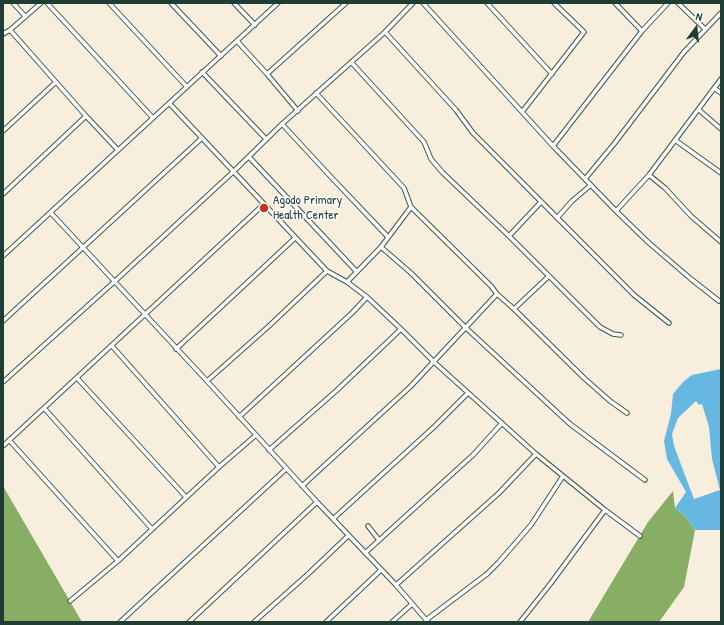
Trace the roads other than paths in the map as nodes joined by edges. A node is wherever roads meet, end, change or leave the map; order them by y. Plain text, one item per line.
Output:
1 (13, 3) edge
2 (41, 3) edge
3 (47, 3) edge
4 (109, 3) edge
5 (171, 3) edge
6 (234, 3) edge
7 (278, 3) edge
8 (346, 3) edge
9 (413, 3) edge
10 (423, 3) edge
11 (487, 3) edge
12 (554, 3) edge
13 (615, 3) edge
14 (668, 3) edge
15 (678, 3) edge
16 (721, 13) edge
17 (25, 16) junction
18 (255, 25) junction
19 (705, 29) junction
20 (10, 30) junction
21 (642, 31) junction
22 (385, 32) junction
23 (3, 34) edge
24 (237, 41) junction
25 (221, 56) junction
26 (351, 62) junction
27 (202, 72) junction
28 (267, 74) junction
29 (552, 74) junction
30 (721, 79) edge
31 (56, 82) junction
32 (187, 86) junction
33 (714, 88) junction
34 (316, 93) junction
35 (721, 93) edge
36 (170, 104) junction
37 (699, 110) junction
38 (298, 111) junction
39 (522, 112) junction
40 (86, 116) junction
41 (153, 118) junction
42 (282, 124) junction
43 (721, 129) edge
44 (3, 131) edge
45 (202, 138) junction
46 (266, 139) junction
47 (675, 140) junction
48 (553, 146) junction
49 (118, 150) junction
50 (249, 157) junction
51 (233, 172) junction
52 (721, 173) edge
53 (649, 174) junction
54 (585, 179) junction
55 (591, 185) junction
56 (3, 194) edge
57 (541, 202) junction
58 (264, 204) junction
59 (411, 207) junction
60 (616, 211) junction
61 (51, 213) junction
62 (557, 218) junction
63 (509, 236) junction
64 (388, 237) junction
65 (295, 238) junction
66 (721, 242) edge
67 (381, 247) junction
68 (83, 248) junction
69 (3, 256) edge
70 (327, 271) junction
71 (357, 272) junction
72 (549, 276) junction
73 (114, 282) junction
74 (347, 282) junction
75 (497, 294) junction
76 (367, 297) junction
77 (719, 301) dead end
78 (514, 309) junction
79 (145, 315) junction
80 (3, 321) edge
81 (669, 323) dead end
82 (466, 328) junction
83 (401, 329) junction
84 (621, 335) dead end
85 (112, 346) junction
86 (176, 348) junction
87 (434, 362) junction
88 (77, 378) junction
89 (207, 381) junction
90 (3, 382) edge
91 (468, 393) junction
92 (44, 408) junction
93 (627, 413) dead end
94 (239, 417) junction
95 (502, 423) junction
96 (256, 435) junction
97 (10, 440) junction
98 (3, 446) edge
99 (269, 450) junction
100 (536, 454) junction
101 (219, 467) junction
102 (286, 469) junction
103 (562, 476) junction
104 (645, 480) dead end
105 (302, 486) junction
106 (186, 497) junction
107 (317, 502) junction
108 (605, 510) junction
109 (333, 519) junction
110 (368, 526) dead end
111 (152, 529) junction
112 (348, 536) junction
113 (640, 536) dead end
114 (379, 540) junction
115 (365, 552) junction
116 (118, 561) junction
117 (381, 570) junction
118 (396, 586) junction
119 (70, 601) dead end
120 (412, 604) junction
121 (427, 621) edge
122 (120, 622) edge
123 (189, 622) edge
124 (254, 622) edge
125 (326, 622) edge
126 (392, 622) edge
127 (520, 622) edge

1 - 17 street
2 - 17 street
3 - 41 street
4 - 32 street
5 - 25 street
6 - 18 street
7 - 18 street
8 - 28 street
9 - 22 street
10 - 39 street
11 - 29 street
12 - 29 street
13 - 21 street
14 - 21 street
15 - 19 street
16 - 19 street
17 - 20 street
18 - 24 street
19 - 54 street
20 - 23 street
20 - 31 street
21 - 48 street
22 - 26 street
22 - 57 street
24 - 25 street
24 - 28 street
25 - 27 street
26 - 34 street
26 - 63 street
27 - 32 street
27 - 46 street
28 - 38 street
29 - 39 street
30 - 33 street
31 - 40 street
31 - 44 street
32 - 36 street
33 - 35 street
33 - 37 street
34 - 38 street
34 - 59 street
36 - 41 street
36 - 45 street
37 - 43 street
37 - 47 street
38 - 42 street
39 - 48 street
40 - 49 street
40 - 56 street
41 - 49 street
42 - 46 street
42 - 64 street
45 - 51 street
45 - 68 street
46 - 50 street
47 - 52 street
47 - 53 street
48 - 54 street
49 - 61 street
50 - 51 street
50 - 71 street
51 - 58 street
51 - 73 street
53 - 60 street
53 - 66 street
54 - 55 street
55 - 60 street
55 - 62 street
57 - 62 street
57 - 63 street
58 - 65 street
58 - 79 street
59 - 64 street
59 - 75 street
60 - 77 street
61 - 68 street
61 - 69 street
62 - 81 street
63 - 72 street
64 - 67 street
65 - 70 street
65 - 86 street
67 - 71 street
67 - 82 street
68 - 73 street
68 - 80 street
70 - 74 street
70 - 89 street
71 - 74 street
72 - 78 street
72 - 84 street
73 - 79 street
73 - 90 street
74 - 76 street
75 - 78 street
75 - 82 street
76 - 83 street
76 - 94 street
78 - 93 street
79 - 85 street
79 - 86 street
82 - 87 street
82 - 104 street
83 - 87 street
83 - 99 street
85 - 88 street
85 - 101 street
86 - 89 street
87 - 91 street
87 - 105 street
88 - 92 street
88 - 106 street
89 - 94 street
91 - 95 street
91 - 109 street
92 - 97 street
92 - 111 street
94 - 96 street
95 - 100 street
95 - 114 street
96 - 99 street
96 - 101 street
97 - 98 street
97 - 116 street
99 - 102 street
100 - 103 street
100 - 118 street
101 - 106 street
102 - 105 street
102 - 122 street
103 - 108 street
103 - 121 street
105 - 107 street
106 - 111 street
107 - 109 street
107 - 123 street
108 - 113 street
108 - 127 street
109 - 112 street
110 - 114 street
111 - 116 street
112 - 115 street
112 - 124 street
114 - 115 street
115 - 117 street
116 - 119 street
117 - 118 street
117 - 125 street
118 - 120 street
120 - 121 street
120 - 126 street

